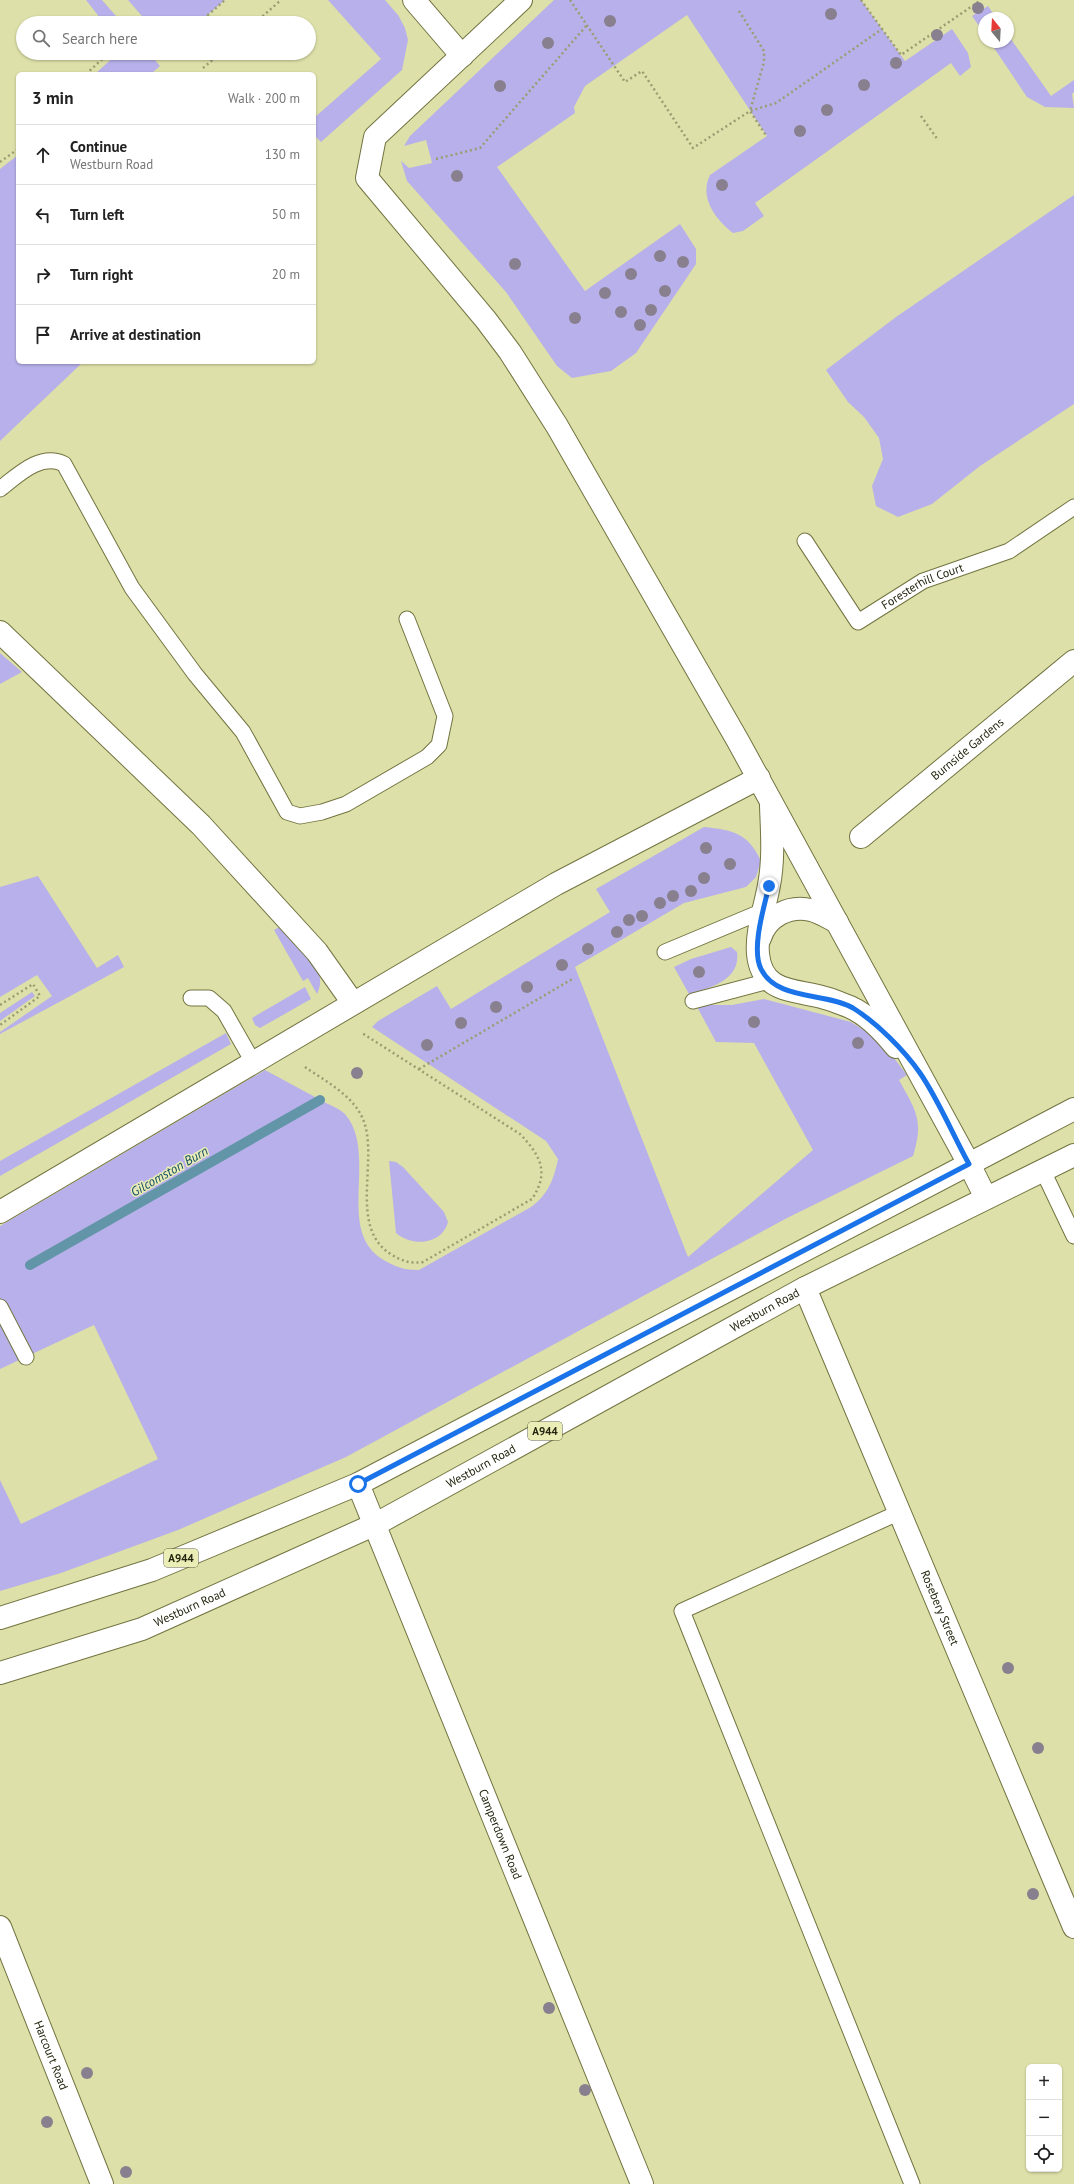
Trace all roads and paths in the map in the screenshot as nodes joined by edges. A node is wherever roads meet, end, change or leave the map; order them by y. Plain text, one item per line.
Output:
1 (225, 0) edge
2 (280, 0) edge
3 (414, 0) edge
4 (521, 0) edge
5 (570, 0) edge
6 (861, 0) edge
7 (981, 0) edge
8 (739, 11) dead end
9 (209, 16) edge
10 (263, 16) edge
11 (587, 25) junction
12 (882, 29) junction
13 (462, 56) junction
14 (101, 60) edge
15 (213, 60) edge
16 (203, 68) dead end
17 (88, 72) edge
18 (750, 111) junction
19 (921, 116) dead end
20 (767, 137) dead end
21 (938, 140) dead end
22 (16, 150) edge
23 (436, 159) dead end
24 (0, 162) edge
25 (0, 489) edge
26 (1074, 507) edge
27 (804, 540) dead end
28 (407, 619) dead end
29 (0, 632) edge
30 (1074, 661) edge
31 (759, 778) junction
32 (771, 801) junction
33 (862, 836) dead end
34 (764, 911) junction
35 (837, 922) junction
36 (759, 943) junction
37 (665, 952) dead end
38 (574, 978) dead end
39 (769, 981) junction
40 (191, 998) dead end
41 (693, 1001) dead end
42 (353, 1003) junction
43 (0, 1005) edge
44 (333, 1014) junction
45 (0, 1025) edge
46 (277, 1048) junction
47 (253, 1062) junction
48 (419, 1069) junction
49 (920, 1073) junction
50 (1074, 1109) edge
51 (1074, 1155) edge
52 (969, 1164) junction
53 (1043, 1171) junction
54 (986, 1198) junction
55 (0, 1212) edge
56 (1074, 1236) edge
57 (805, 1288) junction
58 (0, 1307) edge
59 (26, 1357) dead end
60 (358, 1484) junction
61 (900, 1512) junction
62 (374, 1525) junction
63 (0, 1618) edge
64 (0, 1673) edge
65 (0, 1927) edge
66 (1074, 1927) edge
67 (102, 2184) edge
68 (642, 2184) edge
69 (912, 2184) edge

1 - 9 path
2 - 10 path
3 - 13 street
4 - 13 street
5 - 11 path
6 - 12 path
7 - 12 path
8 - 18 path
11 - 18 path
11 - 23 path
12 - 18 path
13 - 31 street
14 - 17 path
15 - 16 path
18 - 20 path
19 - 21 path
22 - 24 path
25 - 28 lane
26 - 27 lane, Foresterhill Court
29 - 42 street
30 - 33 street, Burnside Gardens
31 - 32 street
31 - 42 street
32 - 34 street
32 - 35 street
34 - 36 street
34 - 37 lane
35 - 36 street
35 - 49 street
36 - 39 street
38 - 48 path
39 - 41 lane
39 - 49 street
40 - 47 lane
42 - 44 street
43 - 45 path
44 - 46 street
44 - 48 path
46 - 47 street
46 - 48 path
47 - 55 street
49 - 52 street
50 - 52 street, A944
51 - 53 street, Westburn Road / A944
52 - 54 street
52 - 60 street, A944
53 - 54 street, Westburn Road / A944
53 - 56 lane
54 - 57 street, Westburn Road / A944
57 - 61 street, Rosebery Street
57 - 62 street, Westburn Road / A944
58 - 59 lane
60 - 62 street, Camperdown Road
60 - 63 street, A944
61 - 66 street, Rosebery Street
61 - 69 lane
62 - 64 street, Westburn Road / A944
62 - 68 street, Camperdown Road
65 - 67 street, Harcourt Road

